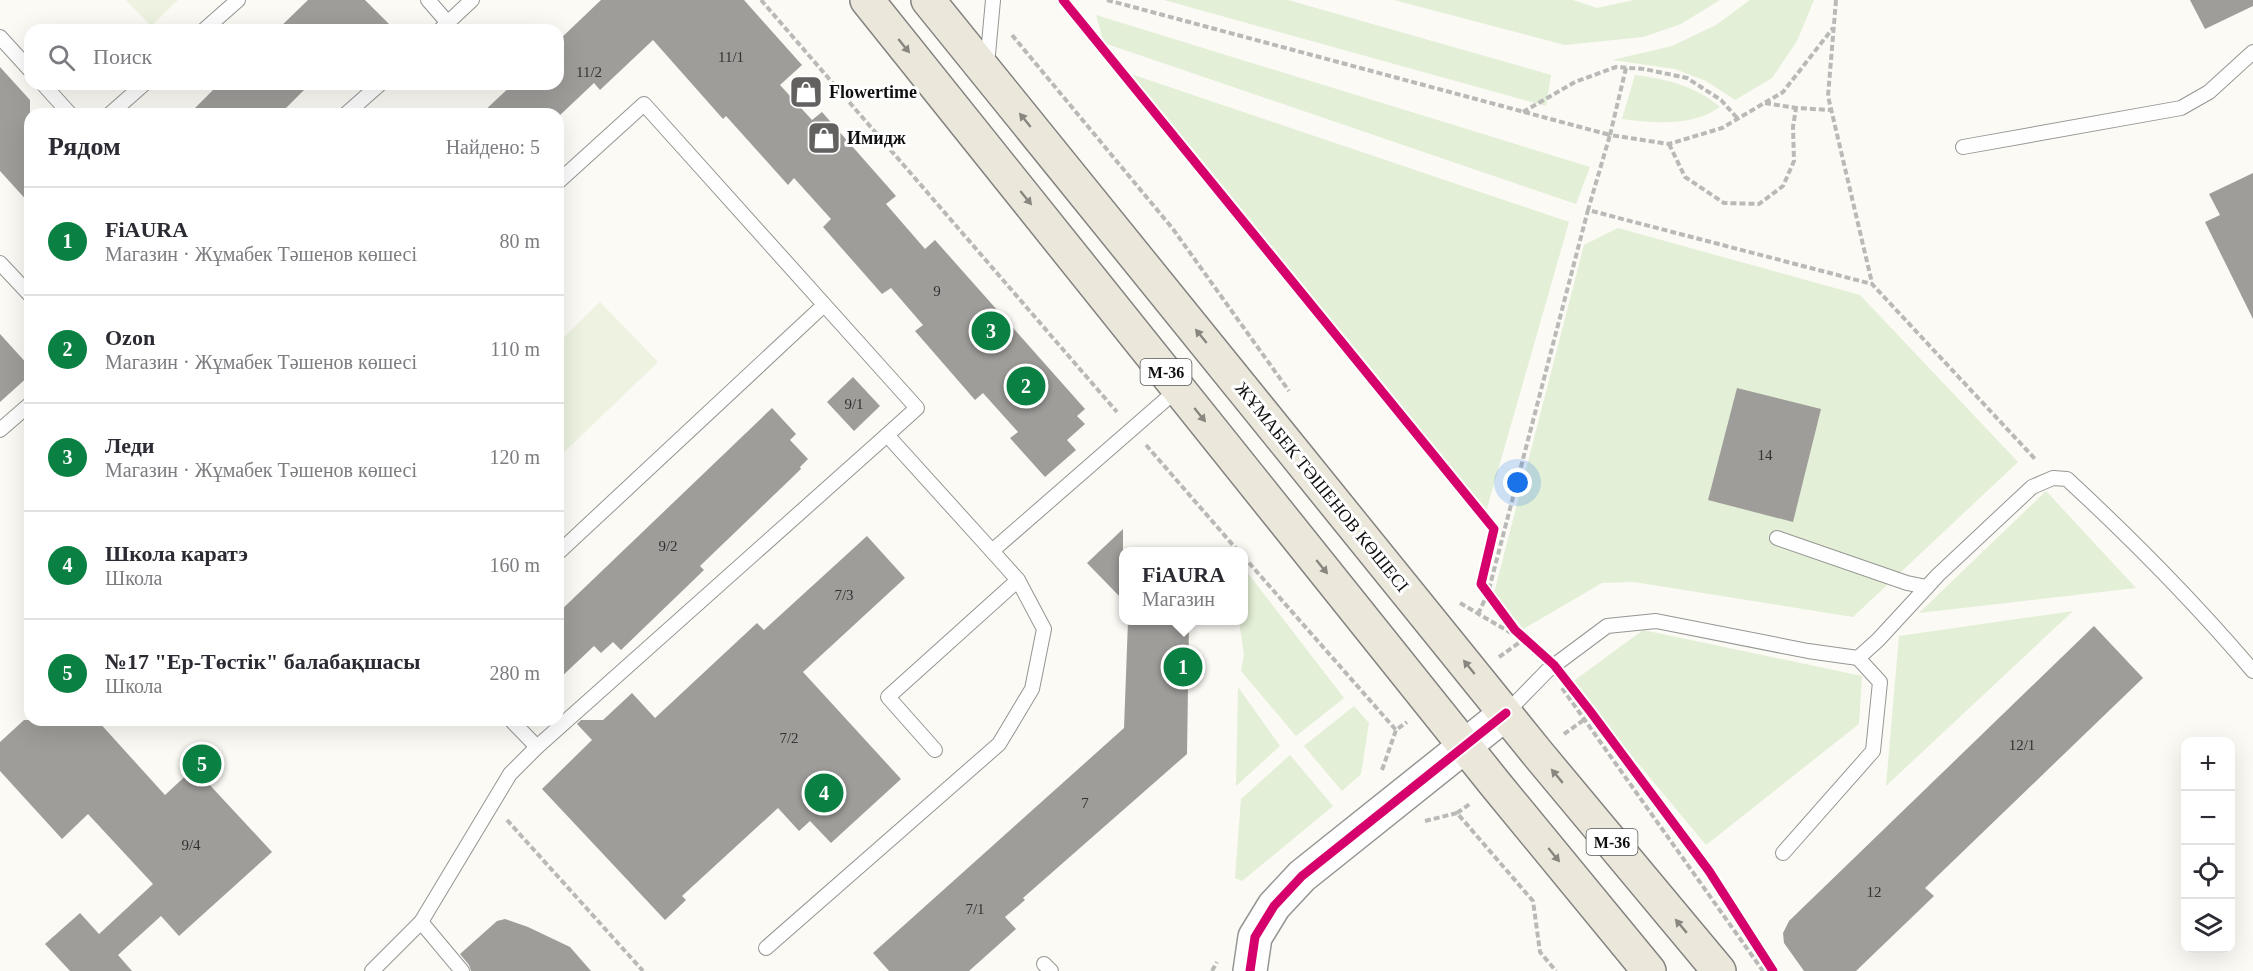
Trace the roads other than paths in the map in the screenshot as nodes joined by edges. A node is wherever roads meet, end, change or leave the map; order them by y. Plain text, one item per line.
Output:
1 (238, 0) edge
2 (428, 0) edge
3 (472, 0) edge
4 (867, 0) edge
5 (928, 0) edge
6 (992, 4) edge
7 (211, 24) edge
8 (443, 24) edge
9 (446, 24) edge
10 (0, 37) edge
11 (2253, 52) edge
12 (24, 63) edge
13 (987, 73) junction
14 (48, 90) edge
15 (137, 90) edge
16 (373, 90) edge
17 (65, 108) edge
18 (117, 108) edge
19 (353, 108) edge
20 (1963, 147) dead end
21 (564, 177) edge
22 (0, 263) edge
23 (24, 289) edge
24 (824, 305) junction
25 (1179, 388) junction
26 (24, 409) edge
27 (0, 430) edge
28 (887, 435) junction
29 (1777, 538) dead end
30 (564, 547) edge
31 (992, 551) junction
32 (1018, 580) junction
33 (1927, 587) junction
34 (1858, 658) junction
35 (2253, 671) edge
36 (1506, 713) junction
37 (564, 723) edge
38 (517, 726) edge
39 (561, 726) edge
40 (1464, 744) junction
41 (537, 747) junction
42 (935, 750) dead end
43 (1782, 853) dead end
44 (421, 922) junction
45 (766, 948) dead end
46 (372, 971) edge
47 (462, 971) edge
48 (1250, 971) edge
49 (1649, 971) edge
50 (1719, 971) edge

1 - 7 lane
2 - 8 lane
3 - 9 lane
4 -> 25 main road, M-36
5 - 13 main road, ЖҰМАБЕК ТӘШЕНОВ КӨШЕСІ / M-36
6 - 13 lane
10 - 12 lane
11 - 20 lane
36 -> 13 main road, ЖҰМАБЕК ТӘШЕНОВ КӨШЕСІ / M-36
14 - 17 lane
15 - 18 lane
16 - 19 lane
21 - 24 lane
22 - 23 lane
24 - 28 lane
24 - 30 lane
25 - 31 lane
25 -> 40 main road, M-36
26 - 27 lane
28 - 31 lane
28 - 37 lane
29 - 33 lane
31 - 32 lane
32 - 42 lane
32 - 45 lane
33 - 34 lane
33 - 35 lane
34 - 36 lane
34 - 43 lane
36 - 40 street
50 -> 36 main road, ЖҰМАБЕК ТӘШЕНОВ КӨШЕСІ / M-36
38 - 41 lane
39 - 41 lane
40 - 48 street
40 -> 49 main road, M-36
41 - 44 lane
44 - 46 lane
44 - 47 lane

